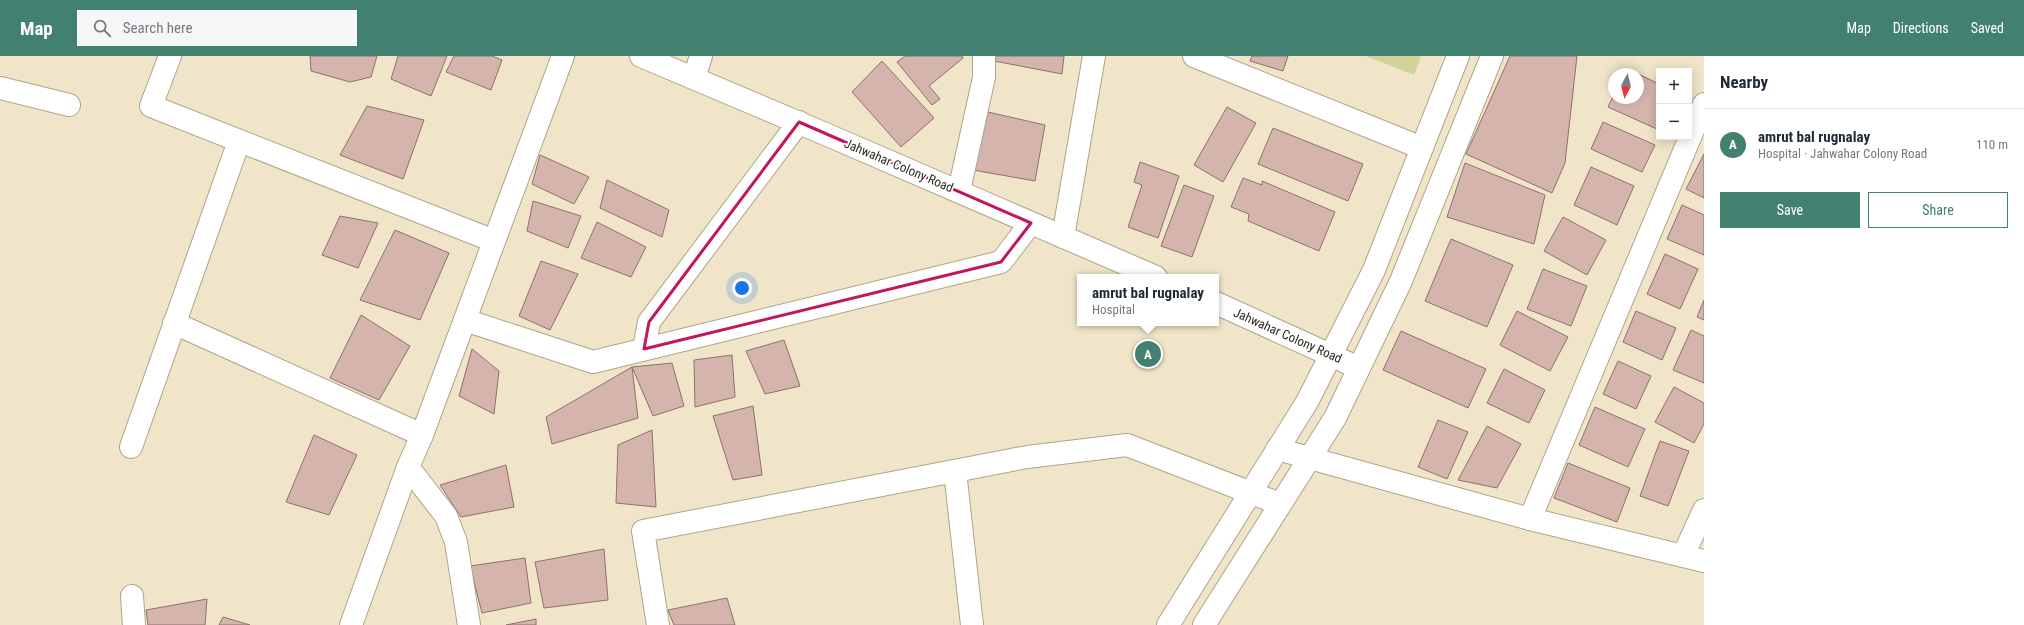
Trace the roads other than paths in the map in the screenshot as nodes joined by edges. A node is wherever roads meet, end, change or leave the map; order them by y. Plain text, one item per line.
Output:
1 (170, 56) edge
2 (563, 56) edge
3 (641, 56) edge
4 (701, 56) edge
5 (984, 56) edge
6 (1094, 56) edge
7 (1194, 56) edge
8 (1458, 56) edge
9 (1492, 56) edge
10 (694, 78) junction
11 (0, 88) edge
12 (1704, 104) edge
13 (69, 105) dead end
14 (799, 122) junction
15 (239, 140) junction
16 (1422, 148) junction
17 (959, 191) junction
18 (1031, 223) junction
19 (1063, 237) junction
20 (494, 241) junction
21 (1149, 274) edge
22 (1219, 304) edge
23 (465, 320) junction
24 (174, 323) junction
25 (644, 349) junction
26 (1331, 354) junction
27 (1360, 368) junction
28 (422, 435) junction
29 (131, 448) dead end
30 (1278, 449) junction
31 (1310, 457) junction
32 (408, 467) junction
33 (955, 471) junction
34 (1251, 492) junction
35 (1280, 504) junction
36 (1704, 510) edge
37 (1530, 519) junction
38 (1694, 559) edge
39 (132, 596) dead end
40 (134, 625) edge
41 (351, 625) edge
42 (469, 625) edge
43 (658, 625) edge
44 (972, 625) edge
45 (1168, 625) edge
46 (1204, 625) edge

1 - 15 street
2 - 20 street
3 - 10 street, Jahwahar Colony Road
4 - 10 street
5 - 17 street
6 - 19 street
7 - 16 street
8 - 16 street
9 - 27 street
10 - 14 street, Jahwahar Colony Road
11 - 13 street
12 - 37 street
14 - 17 street, Jahwahar Colony Road
14 - 25 street
15 - 20 street
15 - 24 street
16 - 26 street
17 - 18 street, Jahwahar Colony Road
18 - 19 street, Jahwahar Colony Road
18 - 25 street
19 - 21 street, Jahwahar Colony Road
20 - 23 street
22 - 26 street, Jahwahar Colony Road
23 - 25 street
23 - 28 street
24 - 28 street
24 - 29 street
26 - 27 street, Jahwahar Colony Road
26 - 30 street
27 - 31 street
28 - 32 street
30 - 31 street
30 - 34 street
31 - 35 street
31 - 37 street
32 - 41 street
32 - 42 street
33 - 34 street
33 - 43 street
33 - 44 street
34 - 35 street
34 - 45 street
35 - 46 street
36 - 38 street
37 - 38 street
39 - 40 street

